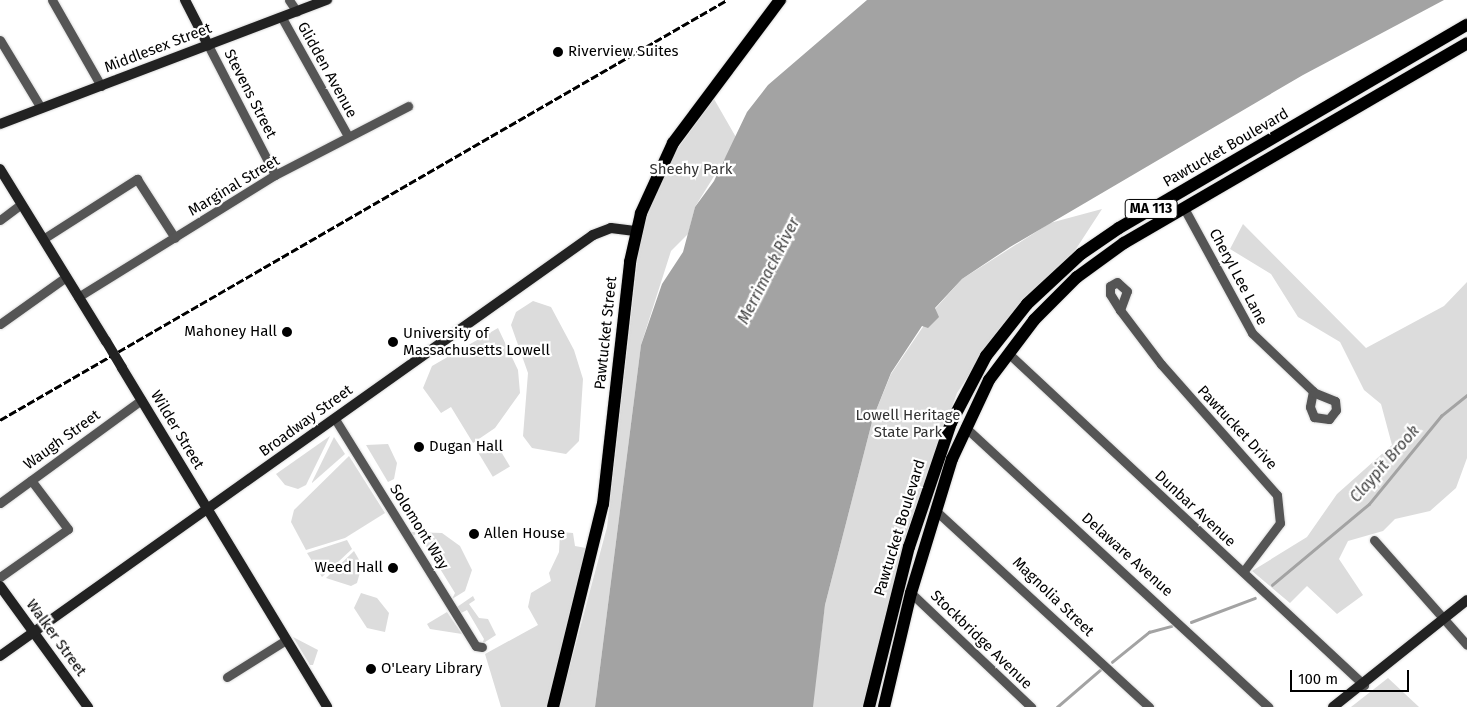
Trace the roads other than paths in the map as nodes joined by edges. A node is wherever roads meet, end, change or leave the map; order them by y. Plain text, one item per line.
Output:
1 (52, 0) edge
2 (185, 0) edge
3 (289, 0) edge
4 (327, 0) edge
5 (780, 0) edge
6 (297, 12) junction
7 (282, 18) junction
8 (1467, 25) edge
9 (0, 40) edge
10 (1467, 43) edge
11 (208, 45) junction
12 (101, 86) junction
13 (408, 106) dead end
14 (41, 108) junction
15 (0, 124) edge
16 (348, 136) junction
17 (0, 169) edge
18 (275, 175) junction
19 (21, 204) junction
20 (1185, 210) junction
21 (0, 220) edge
22 (635, 231) junction
23 (175, 238) junction
24 (43, 239) junction
25 (66, 277) junction
26 (78, 297) junction
27 (1120, 310) dead end
28 (0, 324) edge
29 (1008, 353) junction
30 (1315, 394) dead end
31 (141, 400) junction
32 (335, 419) junction
33 (965, 427) junction
34 (31, 480) junction
35 (0, 503) edge
36 (207, 510) junction
37 (935, 510) junction
38 (1374, 540) dead end
39 (1243, 572) junction
40 (0, 577) edge
41 (0, 586) edge
42 (911, 593) junction
43 (1467, 600) edge
44 (1444, 620) junction
45 (33, 632) junction
46 (286, 640) junction
47 (1467, 645) edge
48 (482, 647) dead end
49 (0, 656) edge
50 (227, 676) dead end
51 (1364, 685) junction
52 (88, 707) edge
53 (327, 707) edge
54 (553, 707) edge
55 (869, 707) edge
56 (884, 707) edge
57 (1031, 707) edge
58 (1148, 707) edge
59 (1268, 707) edge
60 (1333, 707) edge

1 - 12 street
2 - 11 main road, Stevens Street
3 - 6 street
4 - 6 main road, Middlesex Street
5 - 22 main road, Pawtucket Street
6 - 7 main road, Middlesex Street
7 - 11 main road, Middlesex Street
7 - 16 street, Glidden Avenue
8 - 55 main road, Pawtucket Boulevard / MA 113
9 - 14 street
10 - 20 main road, Pawtucket Boulevard / MA 113
11 - 12 main road, Middlesex Street
11 - 18 street, Stevens Street
12 - 14 main road, Middlesex Street
13 - 16 street, Marginal Street
14 - 15 main road, Middlesex Street
16 - 18 street, Marginal Street
17 - 19 main road, Wilder Street
18 - 23 street, Marginal Street
19 - 21 street
19 - 24 main road, Wilder Street
20 - 29 main road, Pawtucket Boulevard / MA 113
20 - 30 street, Cheryl Lee Lane
22 - 32 main road, Broadway Street
22 - 54 main road, Pawtucket Street
23 - 24 street
23 - 26 street, Marginal Street
24 - 25 main road, Wilder Street
25 - 26 main road, Wilder Street
25 - 28 street
26 - 31 main road, Wilder Street, bridge
27 - 39 street, Pawtucket Drive
29 - 33 main road, Pawtucket Boulevard / MA 113
29 - 39 street, Dunbar Avenue
31 - 34 street, Waugh Street
31 - 36 main road, Wilder Street
32 - 36 main road, Broadway Street
32 - 48 street, Solomont Way
33 - 37 main road, Pawtucket Boulevard / MA 113
33 - 59 street, Delaware Avenue
34 - 35 street, Waugh Street
34 - 40 street
36 - 45 main road, Broadway Street
36 - 46 main road, Wilder Street
37 - 42 main road, Pawtucket Boulevard / MA 113
37 - 58 street, Magnolia Street
38 - 44 street
39 - 51 street, Dunbar Avenue
41 - 45 main road, Walker Street
42 - 56 main road, Pawtucket Boulevard / MA 113
42 - 57 street, Stockbridge Avenue
43 - 44 main road
44 - 47 street
44 - 51 main road
45 - 49 main road, Broadway Street
45 - 52 main road, Walker Street
46 - 50 street
46 - 53 main road, Wilder Street
51 - 60 main road

